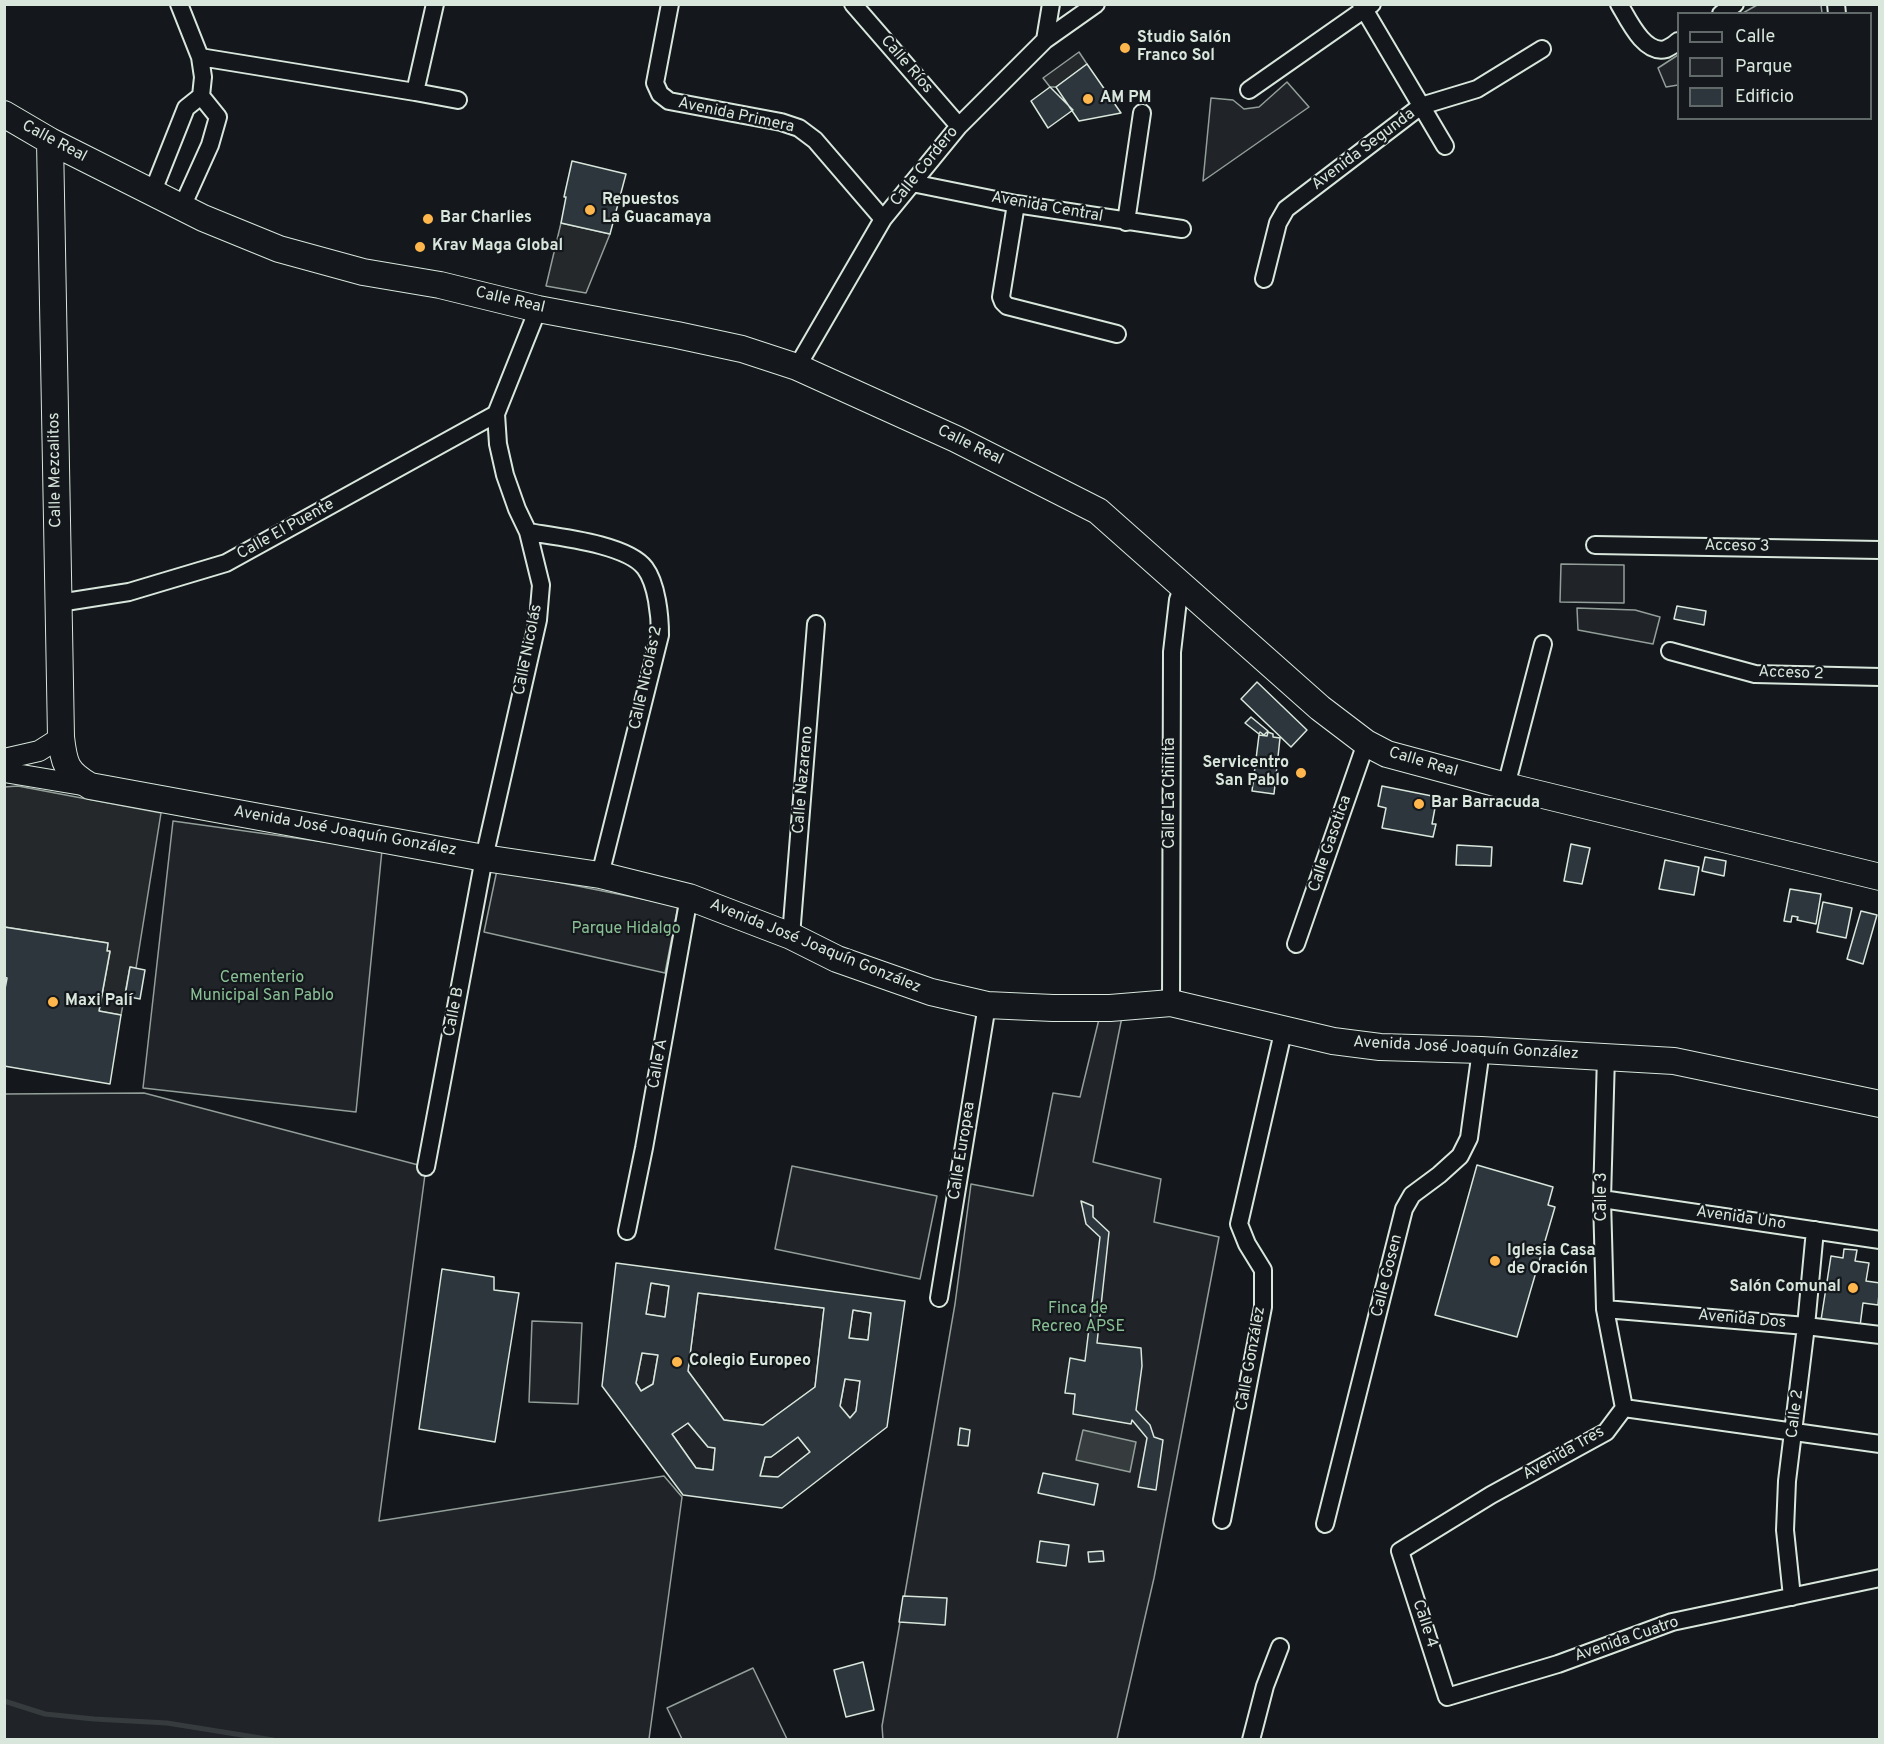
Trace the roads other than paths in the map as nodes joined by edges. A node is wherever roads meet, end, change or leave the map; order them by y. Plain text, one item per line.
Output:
1 (179, 4) edge
2 (435, 4) edge
3 (670, 4) edge
4 (853, 4) edge
5 (1051, 4) edge
6 (1096, 4) edge
7 (1619, 4) edge
8 (1366, 6) edge
9 (1045, 39) junction
10 (1677, 42) edge
11 (1542, 49) dead end
12 (200, 57) junction
13 (1249, 90) dead end
14 (415, 92) junction
15 (201, 96) junction
16 (458, 100) dead end
17 (1421, 106) junction
18 (1142, 113) dead end
19 (4, 114) edge
20 (959, 126) junction
21 (50, 141) junction
22 (1446, 146) dead end
23 (912, 183) junction
24 (153, 191) junction
25 (1016, 204) junction
26 (182, 207) junction
27 (883, 219) junction
28 (1126, 222) junction
29 (1182, 229) dead end
30 (1264, 279) dead end
31 (538, 309) junction
32 (1117, 334) dead end
33 (797, 367) junction
34 (496, 414) junction
35 (528, 532) junction
36 (1595, 545) dead end
37 (1880, 550) edge
38 (1183, 585) junction
39 (59, 603) junction
40 (816, 624) dead end
41 (1543, 644) dead end
42 (1670, 651) dead end
43 (1880, 677) edge
44 (61, 737) junction
45 (1366, 743) junction
46 (4, 759) edge
47 (4, 772) edge
48 (90, 786) junction
49 (1506, 786) junction
50 (484, 858) junction
51 (600, 874) junction
52 (1880, 877) edge
53 (689, 897) junction
54 (791, 936) junction
55 (1296, 944) dead end
56 (1171, 1003) junction
57 (987, 1005) junction
58 (1284, 1028) junction
59 (1481, 1050) junction
60 (1606, 1056) junction
61 (1880, 1104) edge
62 (426, 1167) dead end
63 (1602, 1199) junction
64 (1815, 1230) junction
65 (627, 1231) dead end
66 (1880, 1240) edge
67 (939, 1298) dead end
68 (1605, 1309) junction
69 (1806, 1326) junction
70 (1880, 1335) edge
71 (1624, 1408) junction
72 (1793, 1433) junction
73 (1880, 1444) edge
74 (1222, 1520) dead end
75 (1325, 1524) dead end
76 (1400, 1551) joint
77 (1880, 1578) edge
78 (1792, 1597) junction
79 (1280, 1647) dead end
80 (1447, 1697) joint
81 (1251, 1740) edge

1 - 12 street
2 - 14 street
3 - 27 street, Avenida Primera
4 - 20 street, Calle Ríos
5 - 9 street
6 - 9 street, Calle Cordero
7 - 10 street
8 - 13 street
8 - 17 street
9 - 20 street, Calle Cordero
11 - 17 street, Avenida Segunda
12 - 14 street
12 - 15 street
14 - 16 street
15 - 24 street
15 - 26 street
17 - 22 street
17 - 30 street, Avenida Segunda
18 - 28 street
19 - 21 main road, Calle Real
20 - 23 street, Calle Cordero
21 - 24 main road, Calle Real
21 - 39 main road, Calle Mezcalitos
23 - 25 street, Avenida Central
23 - 27 street, Calle Cordero
24 - 26 main road, Calle Real
25 - 28 street, Avenida Central
25 - 32 street
26 - 31 main road, Calle Real
27 - 33 street, Calle Cordero
28 - 29 street, Avenida Central
31 - 33 main road, Calle Real
31 - 34 street, Calle Nicolás
33 - 38 main road, Calle Real
34 - 35 street, Calle Nicolás
34 - 39 street, Calle El Puente
35 - 50 street, Calle Nicolás
35 - 51 street, Calle Nicolás 2
36 - 37 street, Acceso 3
38 - 45 main road, Calle Real
38 - 56 street, Calle La Chinita
39 - 44 main road, Calle Mezcalitos
40 - 54 street, Calle Nazareno
41 - 49 street
42 - 43 street, Acceso 2
44 - 46 street
44 - 48 main road, Calle Mezcalitos
45 - 49 main road, Calle Real
45 - 55 street, Calle Gasotica
47 - 48 street, Avenida José Joaquín González
48 - 50 main road, Avenida José Joaquín González
49 - 52 main road, Calle Real
50 - 51 main road, Avenida José Joaquín González
50 - 62 street, Calle B
51 - 53 main road, Avenida José Joaquín González
53 - 54 main road, Avenida José Joaquín González
53 - 65 street, Calle A
54 - 57 main road, Avenida José Joaquín González
56 - 57 main road, Avenida José Joaquín González
56 - 58 main road, Avenida José Joaquín González
57 - 67 street, Calle Europea
58 - 59 main road, Avenida José Joaquín González
58 - 74 street, Calle González
59 - 60 main road, Avenida José Joaquín González
59 - 75 street, Calle Gosen
60 - 61 main road, Avenida José Joaquín González
60 - 63 street, Calle 3
63 - 64 street, Avenida Uno
63 - 68 street, Calle 3
64 - 66 street, Avenida Uno
64 - 69 street, Calle 2
68 - 69 street, Avenida Dos
68 - 71 street, Calle 3
69 - 70 street, Avenida Dos
69 - 72 street, Calle 2
71 - 72 street
71 - 76 street, Avenida Tres
72 - 73 street
72 - 78 street, Calle 2
76 - 80 street, Calle 4
77 - 78 street, Avenida Cuatro
78 - 80 street, Avenida Cuatro
79 - 81 street

